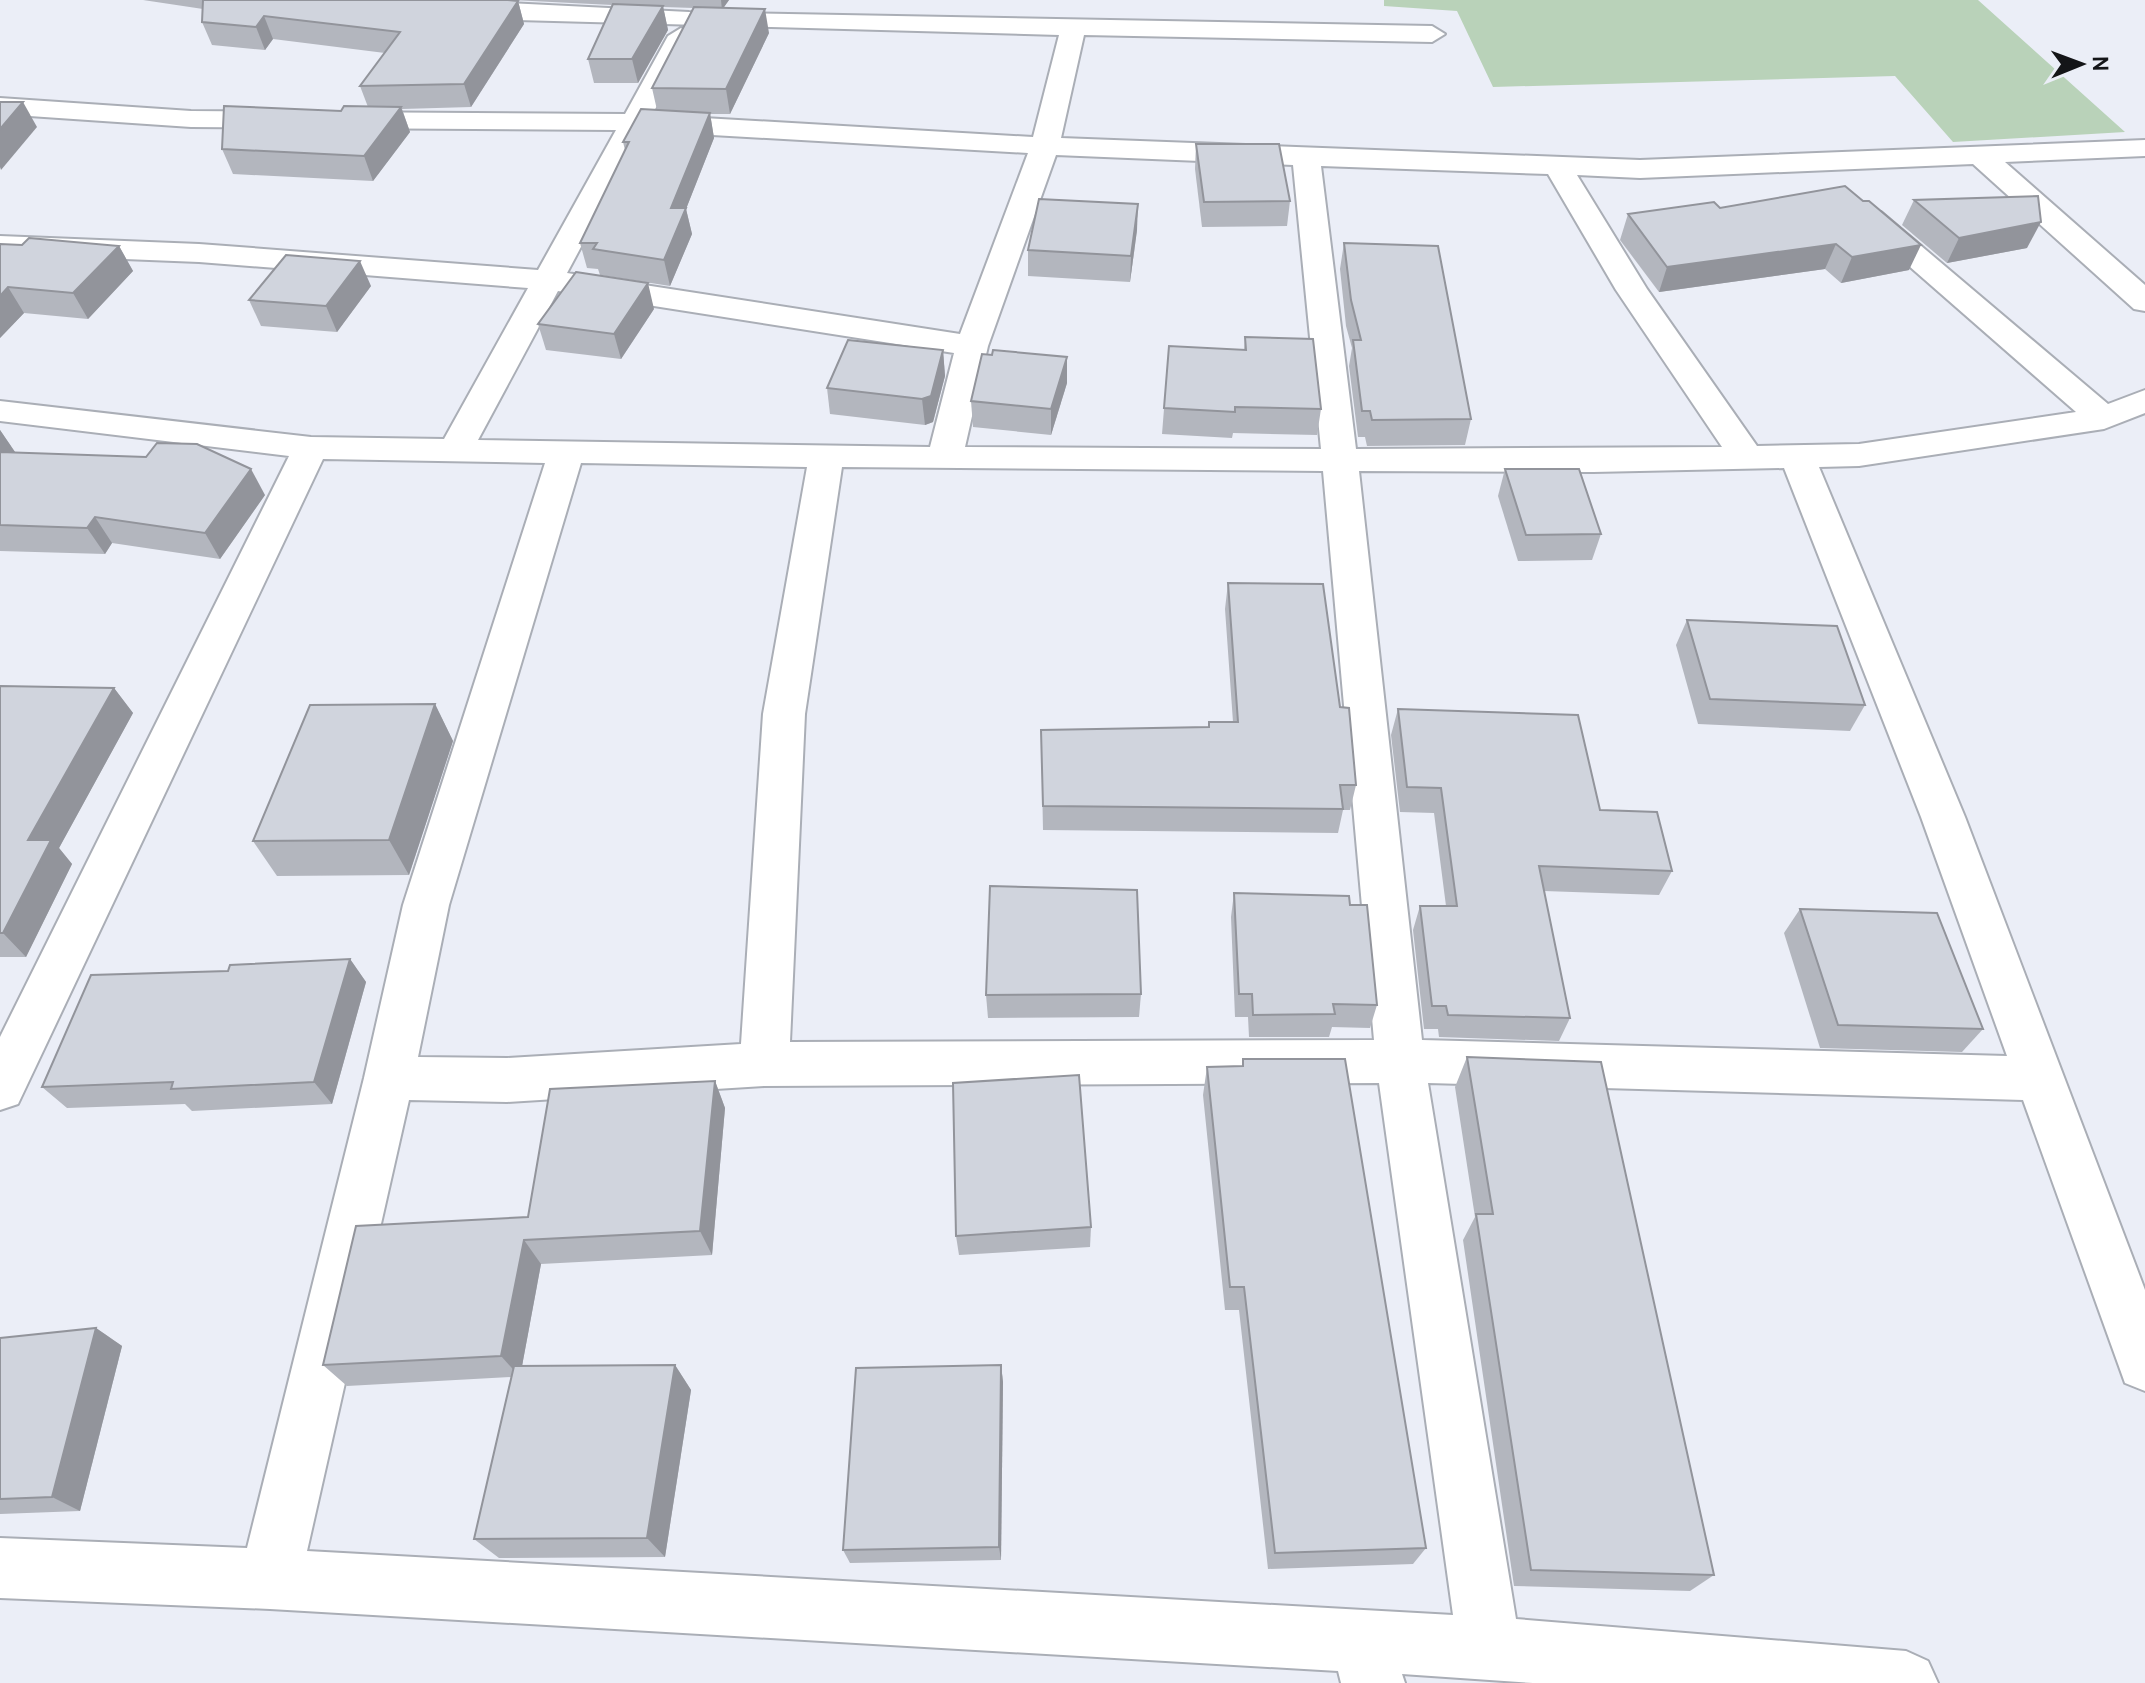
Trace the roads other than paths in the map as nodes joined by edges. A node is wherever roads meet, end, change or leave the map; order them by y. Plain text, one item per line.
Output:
1 (388, 0) edge
2 (1176, 0) edge
3 (689, 20) junction
4 (1073, 30) junction
5 (1178, 31) junction
6 (1432, 34) dead end
7 (0, 106) edge
8 (637, 122) junction
9 (1045, 145) junction
10 (2145, 148) edge
11 (1979, 154) junction
12 (1306, 155) junction
13 (1802, 159) junction
14 (1558, 167) junction
15 (0, 245) edge
16 (549, 280) junction
17 (2145, 302) edge
18 (972, 346) junction
19 (2145, 400) edge
20 (0, 411) edge
21 (2104, 418) junction
22 (311, 448) junction
23 (456, 449) junction
24 (567, 450) junction
25 (826, 456) junction
26 (1797, 456) junction
27 (945, 458) junction
28 (1747, 458) junction
29 (1340, 459) junction
30 (1400, 1061) junction
31 (764, 1064) junction
32 (389, 1078) junction
33 (2040, 1079) junction
34 (0, 1088) edge
35 (2145, 1363) edge
36 (0, 1568) edge
37 (270, 1579) junction
38 (1489, 1648) junction
39 (1367, 1662) edge
40 (1906, 1683) edge

1 - 3 street
2 - 5 street
3 - 4 street
3 - 8 street
4 - 5 street
4 - 9 street
5 - 6 street
7 - 8 street
8 - 9 street
8 - 16 street
9 - 12 street
9 - 18 street
10 - 11 street
11 - 13 street
11 - 17 street
12 - 14 street
12 - 29 street
13 - 14 street
13 - 21 street
14 - 28 street
15 - 16 street
16 - 18 street
16 - 23 street
18 - 27 street
19 - 21 street
20 - 22 street
21 - 26 street
22 - 23 street
22 - 34 street
23 - 24 street
24 - 25 street
24 - 32 street
25 - 27 street
25 - 31 street
26 - 28 street
26 - 33 street
27 - 29 street
28 - 29 street
29 - 30 street
30 - 31 street
30 - 33 street
30 - 38 street
31 - 32 street
32 - 37 street
33 - 35 street
36 - 37 street
37 - 39 street
38 - 39 street
38 - 40 street

